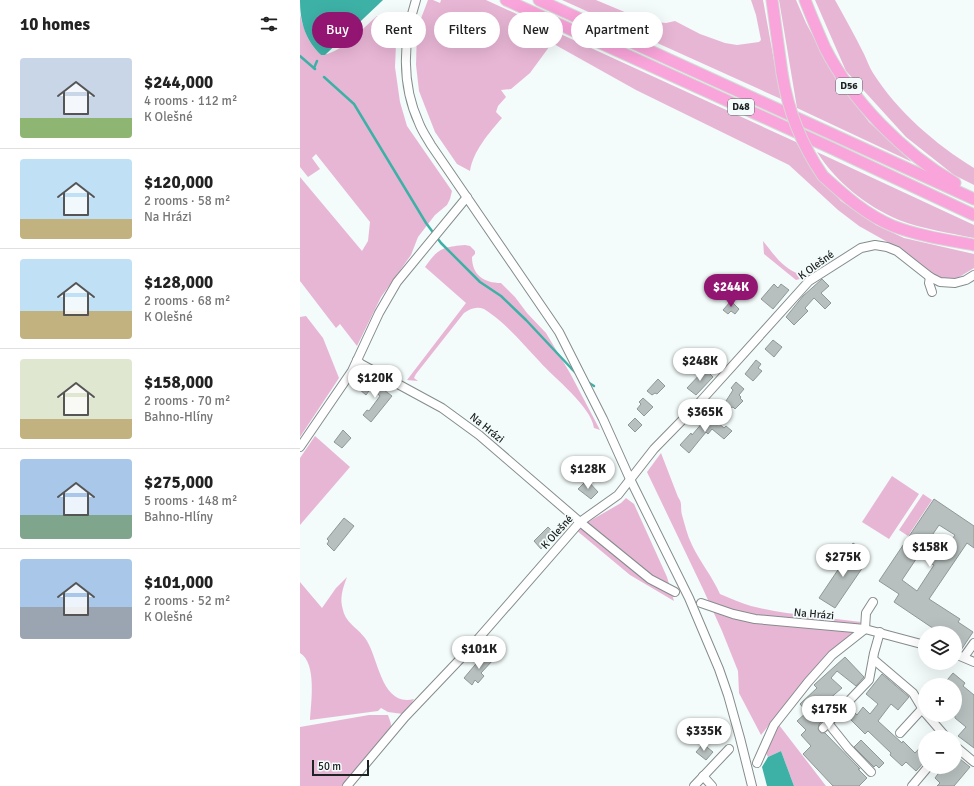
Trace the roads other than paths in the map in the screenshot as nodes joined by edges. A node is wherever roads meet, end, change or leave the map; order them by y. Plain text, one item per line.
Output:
1 (416, 0) edge
2 (506, 0) edge
3 (539, 0) edge
4 (772, 0) edge
5 (805, 0) edge
6 (974, 194) edge
7 (467, 197) junction
8 (974, 199) edge
9 (974, 215) edge
10 (974, 245) edge
11 (974, 275) edge
12 (930, 277) junction
13 (932, 292) dead end
14 (357, 360) junction
15 (300, 447) edge
16 (630, 479) junction
17 (580, 522) junction
18 (675, 592) dead end
19 (873, 602) dead end
20 (701, 603) dead end
21 (865, 629) junction
22 (880, 632) junction
23 (918, 642) edge
24 (974, 643) edge
25 (964, 657) joint
26 (873, 659) junction
27 (974, 662) edge
28 (918, 702) edge
29 (918, 717) edge
30 (933, 722) edge
31 (940, 730) edge
32 (900, 733) dead end
33 (729, 749) dead end
34 (962, 751) edge
35 (973, 760) edge
36 (757, 763) dead end
37 (871, 772) dead end
38 (922, 774) edge
39 (703, 776) junction
40 (347, 786) edge
41 (694, 786) edge
42 (712, 786) edge
43 (752, 786) edge
44 (912, 786) edge

1 - 7 street
2 - 9 highway, D48
3 - 8 highway, D48
4 - 10 highway, bridge
5 - 6 highway, D56
7 - 14 street
7 - 16 street
11 - 12 street, K Olešné
12 - 13 street
12 - 16 street, K Olešné
14 - 15 street
14 - 17 street, Na Hrázi
16 - 17 street, K Olešné
16 - 43 street
17 - 18 street, Na Hrázi
17 - 40 street, K Olešné
19 - 21 street
20 - 21 street, Na Hrázi
21 - 22 street, Na Hrázi
21 - 36 street
22 - 23 street, Na Hrázi
22 - 26 street
24 - 25 street
25 - 27 street
26 - 28 street
26 - 37 street
29 - 32 street
30 - 31 street
33 - 39 street
34 - 35 street
38 - 44 street
39 - 41 street
39 - 42 street

